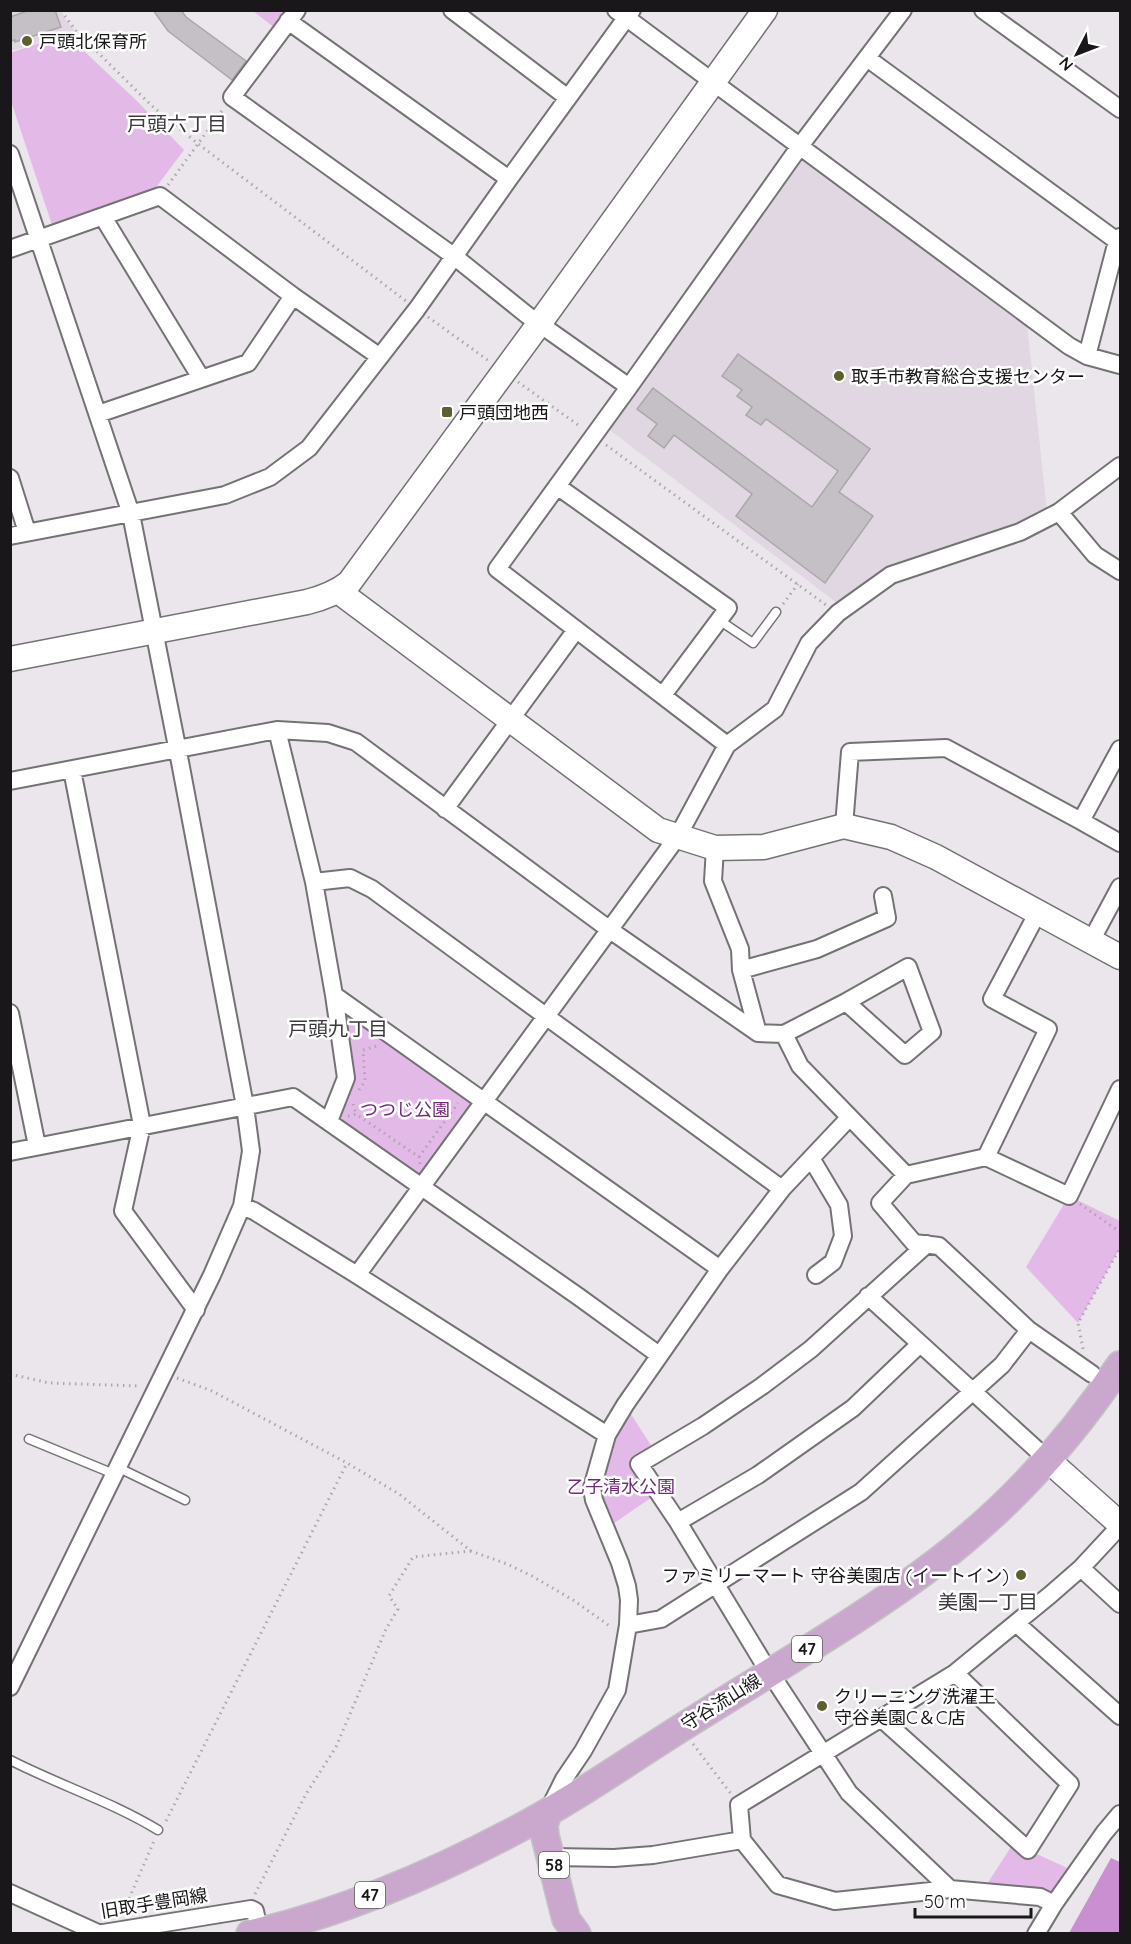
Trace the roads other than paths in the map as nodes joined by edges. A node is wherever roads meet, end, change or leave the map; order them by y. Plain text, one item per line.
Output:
1 (452, 10) edge
2 (765, 10) edge
3 (903, 10) edge
4 (983, 10) edge
5 (625, 13) edge
6 (292, 16) edge
7 (867, 58) junction
8 (713, 82) junction
9 (568, 98) junction
10 (1120, 109) edge
11 (800, 146) junction
12 (10, 154) edge
13 (509, 179) junction
14 (104, 217) junction
15 (39, 239) junction
16 (1119, 239) edge
17 (10, 249) edge
18 (454, 257) junction
19 (294, 296) junction
20 (539, 324) junction
21 (1087, 356) junction
22 (380, 357) junction
23 (1120, 365) edge
24 (201, 378) junction
25 (630, 387) junction
26 (98, 414) junction
27 (1120, 466) edge
28 (10, 478) edge
29 (557, 486) junction
30 (1059, 512) junction
31 (131, 514) junction
32 (19, 534) edge
33 (1120, 571) edge
34 (338, 591) junction
35 (776, 612) road end
36 (719, 620) junction
37 (576, 630) junction
38 (154, 631) junction
39 (10, 659) edge
40 (663, 695) junction
41 (512, 719) junction
42 (277, 730) junction
43 (727, 745) junction
44 (178, 749) junction
45 (1120, 749) edge
46 (72, 770) junction
47 (10, 781) edge
48 (445, 809) junction
49 (1080, 821) junction
50 (844, 826) junction
51 (678, 836) junction
52 (1120, 843) edge
53 (715, 848) junction
54 (314, 882) junction
55 (1120, 891) edge
56 (883, 896) dead end
57 (1038, 912) junction
58 (610, 930) junction
59 (1091, 941) junction
60 (1120, 957) edge
61 (741, 970) junction
62 (334, 994) junction
63 (846, 1002) junction
64 (10, 1013) edge
65 (545, 1017) junction
66 (758, 1033) junction
67 (784, 1034) junction
68 (1120, 1089) edge
69 (484, 1101) junction
70 (245, 1106) junction
71 (849, 1118) junction
72 (329, 1121) junction
73 (142, 1125) junction
74 (37, 1146) junction
75 (10, 1152) edge
76 (986, 1157) junction
77 (811, 1158) junction
78 (906, 1175) junction
79 (422, 1187) junction
80 (782, 1189) junction
81 (242, 1206) junction
82 (927, 1244) junction
83 (720, 1269) junction
84 (357, 1275) junction
85 (816, 1275) dead end
86 (868, 1296) junction
87 (196, 1310) junction
88 (1029, 1330) junction
89 (920, 1344) junction
90 (659, 1355) junction
91 (1102, 1371) edge
92 (973, 1392) junction
93 (607, 1435) junction
94 (29, 1439) dead end
95 (1048, 1460) junction
96 (116, 1470) junction
97 (185, 1500) dead end
98 (678, 1522) junction
99 (1120, 1525) edge
100 (1081, 1568) junction
101 (715, 1585) junction
102 (1120, 1604) edge
103 (1017, 1624) junction
104 (627, 1630) junction
105 (770, 1672) junction
106 (955, 1673) junction
107 (10, 1687) edge
108 (1120, 1716) edge
109 (882, 1719) junction
110 (822, 1754) junction
111 (10, 1760) edge
112 (548, 1812) junction
113 (1120, 1814) edge
114 (158, 1830) road end
115 (1104, 1833) junction
116 (1120, 1837) edge
117 (742, 1840) junction
118 (552, 1857) junction
119 (950, 1888) junction
120 (10, 1893) edge
121 (1054, 1904) junction
122 (255, 1927) edge
123 (98, 1933) edge
124 (577, 1934) edge
125 (1036, 1934) edge

1 - 9 street
2 - 8 street
3 - 7 street
4 - 10 street
5 - 8 street
5 - 9 street
6 - 13 street
6 - 18 street
7 - 11 street
7 - 16 street
8 - 11 street
8 - 20 street
9 - 13 street
11 - 21 street
11 - 25 street
12 - 15 street
13 - 18 street
14 - 15 street
14 - 19 street
14 - 24 street
15 - 17 street
15 - 26 street
16 - 21 street
18 - 20 street
18 - 22 street
19 - 22 street
19 - 24 street
20 - 25 street
20 - 34 street
21 - 23 street
22 - 31 street
24 - 26 street
25 - 29 street
26 - 31 street
27 - 30 street
28 - 32 street
29 - 36 street
29 - 37 street
30 - 33 street
30 - 43 street
31 - 32 street
31 - 38 street
34 - 38 street
34 - 41 street
35 - 36 lane
36 - 40 street
37 - 40 street
37 - 41 street
38 - 39 street
38 - 44 street
40 - 43 street
41 - 48 street
41 - 51 street
42 - 44 street
42 - 48 street
42 - 54 street
43 - 51 street
44 - 46 street
44 - 70 street
45 - 49 street
46 - 47 street
46 - 73 street
48 - 58 street
49 - 50 street
49 - 52 street
50 - 53 street
50 - 57 street
51 - 53 street
51 - 58 street
53 - 61 street
54 - 62 street
54 - 65 street
55 - 59 street
56 - 61 street
57 - 59 street
57 - 76 street
58 - 65 street
58 - 66 street
59 - 60 street
61 - 66 street
62 - 69 street
62 - 72 street
63 - 63 street
63 - 67 street
64 - 74 street
65 - 69 street
65 - 80 street
66 - 67 street
67 - 71 street
68 - 76 street
69 - 79 street
69 - 83 street
70 - 72 street
70 - 73 street
70 - 81 street
71 - 77 street
71 - 78 street
72 - 79 street
73 - 74 street
73 - 87 street
74 - 75 street
76 - 78 street
77 - 80 street
77 - 85 street
78 - 82 street
79 - 84 street
79 - 90 street
80 - 83 street
81 - 84 street
81 - 87 street
82 - 86 street
82 - 88 street
83 - 90 street
84 - 93 street
86 - 89 street
86 - 98 street
87 - 96 street
88 - 91 street
88 - 92 street
89 - 92 street
89 - 98 street
90 - 93 street
91 - 95 main road, 守谷流山線 / 47
92 - 95 street
92 - 101 street
93 - 104 street
94 - 96 lane
95 - 99 street
95 - 105 main road, 守谷流山線 / 47
96 - 97 lane
96 - 107 street
98 - 101 street
99 - 100 street
100 - 102 street
100 - 103 street
101 - 104 street
101 - 105 street
103 - 106 street
103 - 108 street
104 - 112 street
105 - 110 street
105 - 112 main road, 守谷流山線 / 47
106 - 109 street
106 - 109 street
109 - 110 street
110 - 117 street
110 - 119 street
111 - 114 lane
112 - 118 main road, 58
112 - 122 main road, 守谷流山線 / 47
113 - 115 street
115 - 116 street
115 - 121 street
117 - 118 street
117 - 119 street
118 - 124 main road, 58
119 - 121 street
120 - 123 street, 旧取手豊岡線
121 - 125 street
122 - 123 street, 旧取手豊岡線

